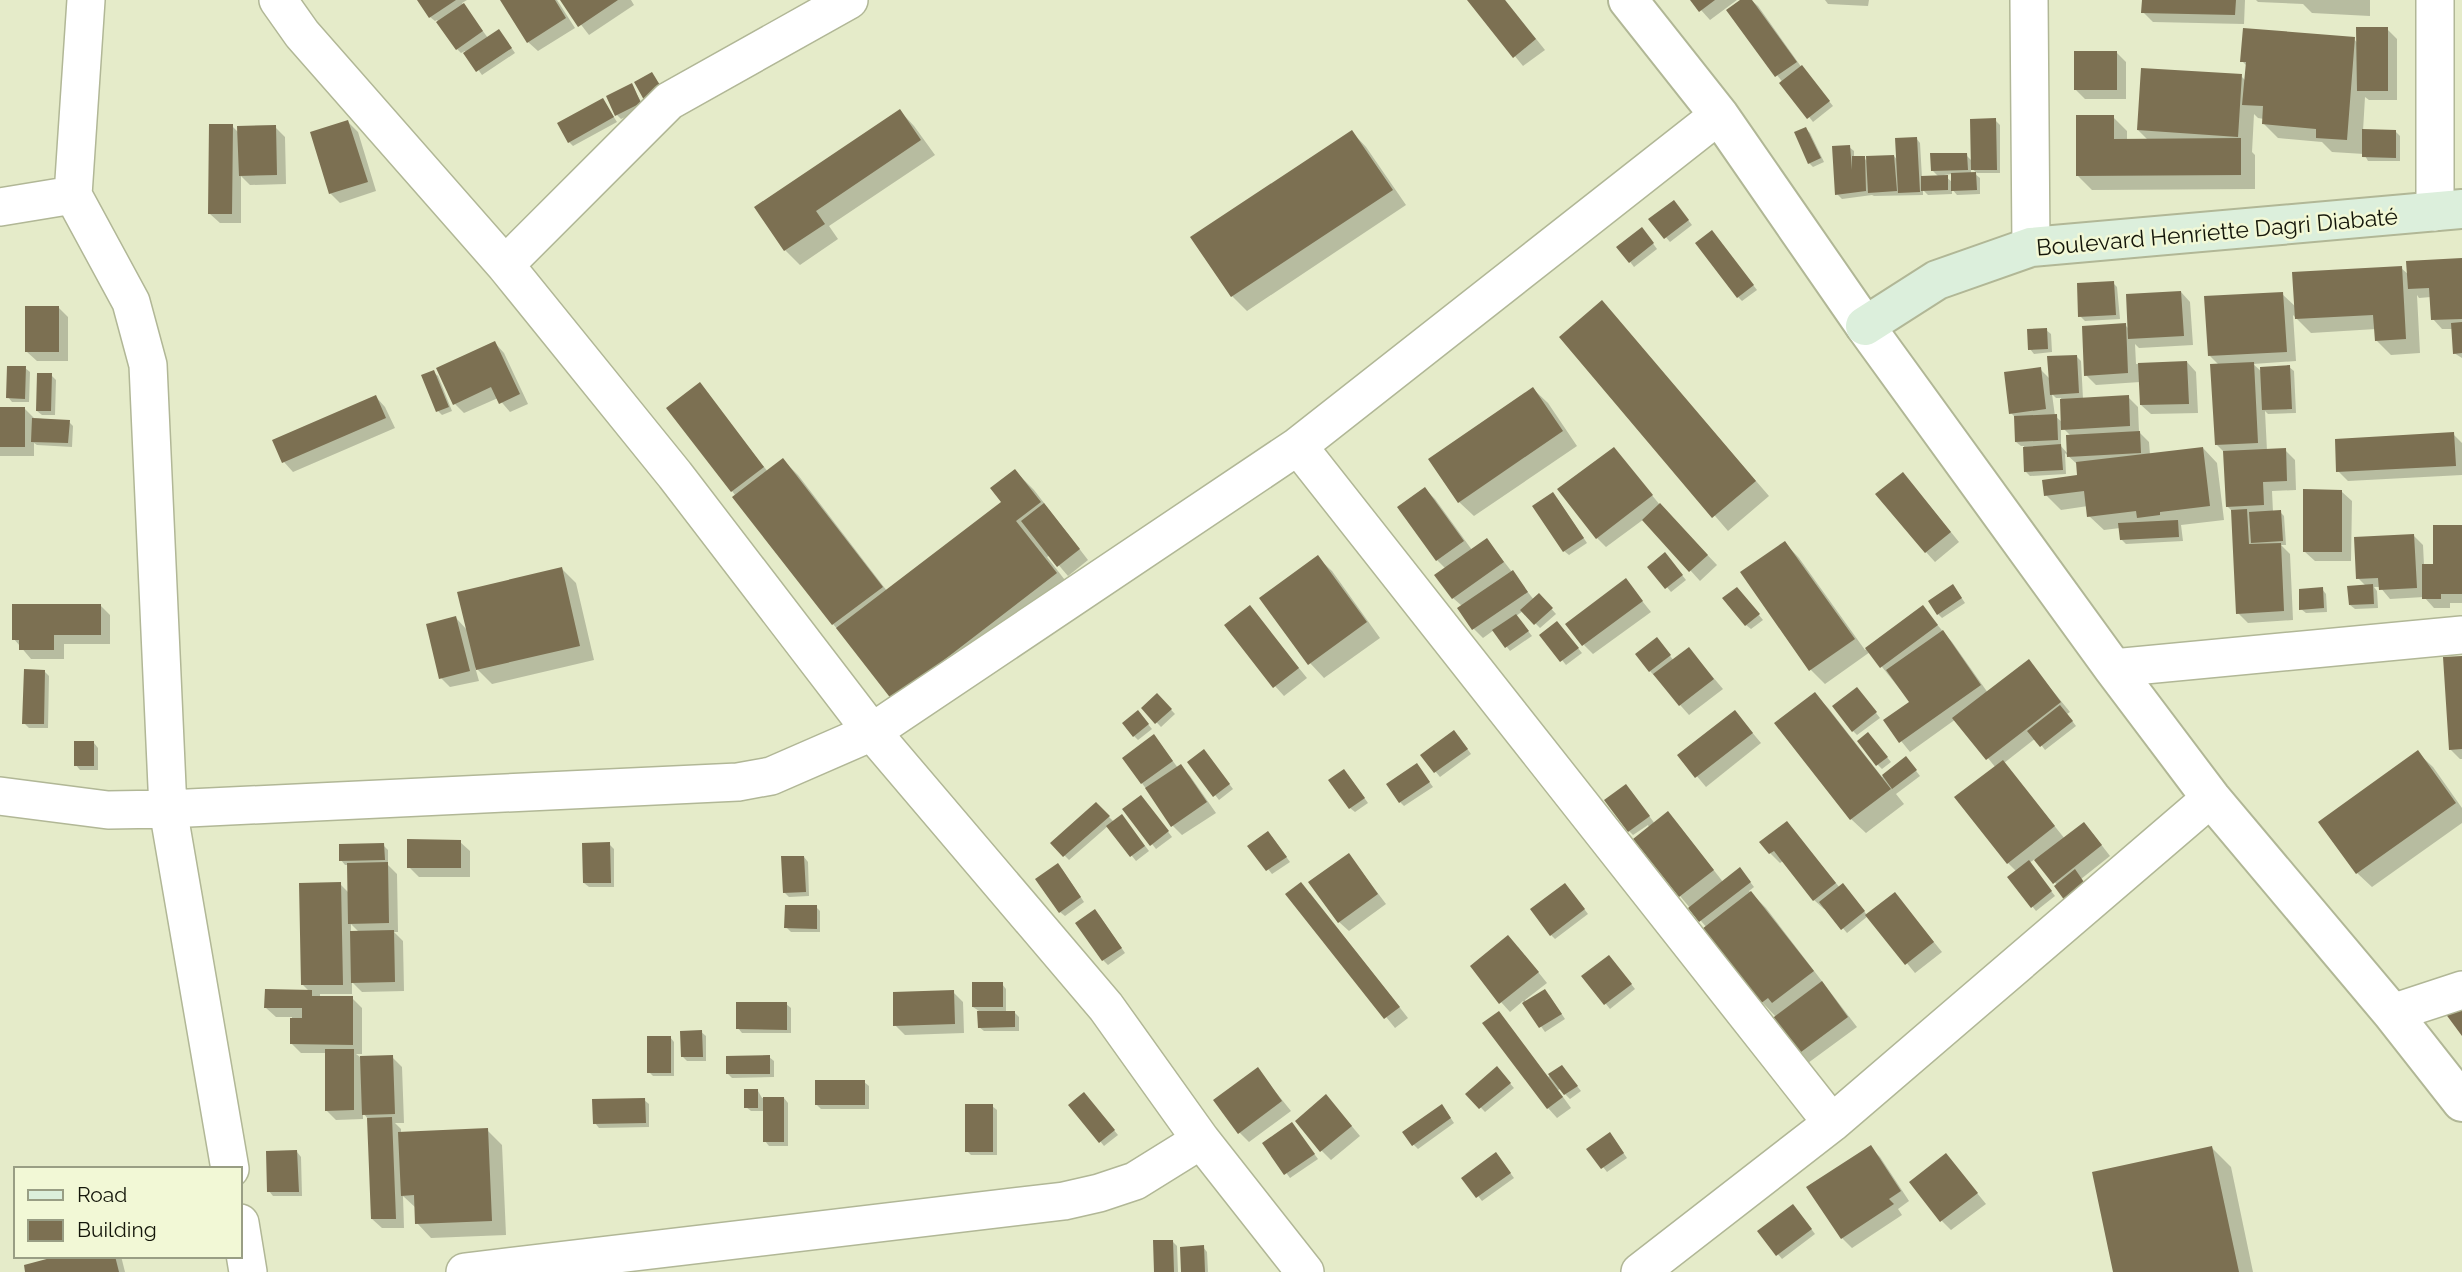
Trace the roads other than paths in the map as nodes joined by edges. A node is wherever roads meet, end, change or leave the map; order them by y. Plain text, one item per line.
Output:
1 (86, 0) edge
2 (278, 0) edge
3 (849, 0) edge
4 (1628, 0) edge
5 (2029, 0) edge
6 (2435, 0) edge
7 (1718, 115) junction
8 (73, 195) junction
9 (0, 206) edge
10 (2448, 211) edge
11 (2031, 247) junction
12 (505, 265) junction
13 (1865, 326) junction
14 (1298, 446) junction
15 (2462, 635) edge
16 (2113, 668) junction
17 (872, 732) junction
18 (0, 796) edge
19 (2211, 798) junction
20 (168, 809) junction
21 (2462, 990) edge
22 (2392, 1013) junction
23 (2462, 1102) edge
24 (1832, 1123) junction
25 (1201, 1140) junction
26 (230, 1167) edge
27 (242, 1235) edge
28 (248, 1272) edge
29 (465, 1272) edge
30 (1305, 1272) edge
31 (1640, 1272) edge

1 - 8 street
2 - 12 street
3 - 12 street
4 - 7 street
5 - 11 street
6 - 10 street
7 - 13 street
7 - 14 street
8 - 9 street
8 - 20 street
10 - 11 main road, Boulevard Henriette Dagri Diabaté
11 - 13 main road, Boulevard Henriette Dagri Diabaté
12 - 17 street
13 - 16 street
14 - 17 street
14 - 24 street
15 - 16 street
16 - 19 street
17 - 20 street
17 - 25 street
18 - 20 street
19 - 22 street
19 - 24 street
20 - 26 street
21 - 22 street
22 - 23 street
24 - 31 street
25 - 29 street
25 - 30 street
27 - 28 street

